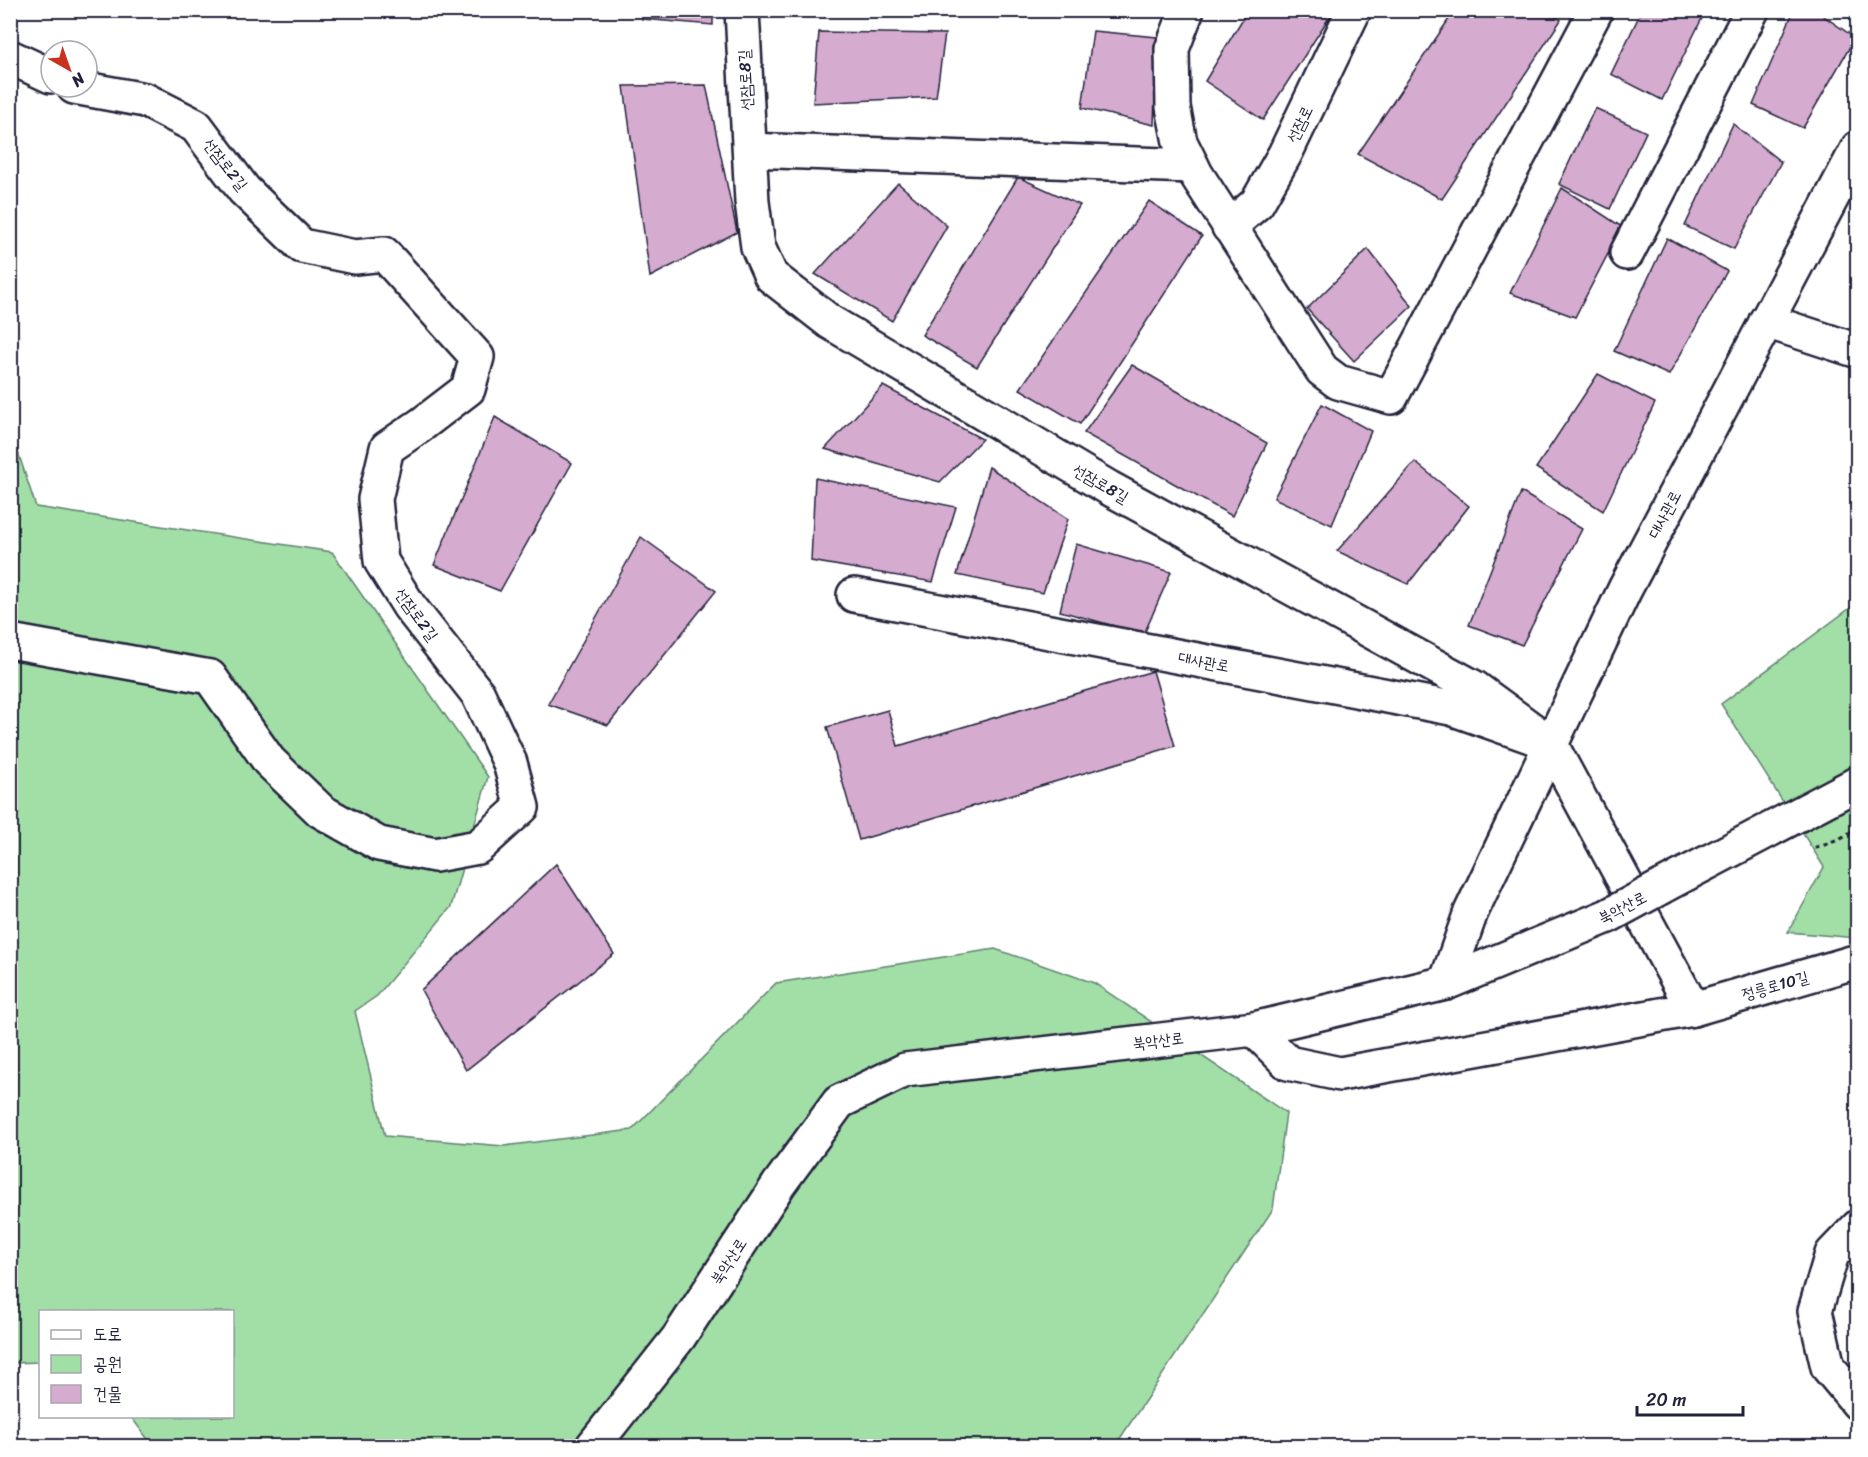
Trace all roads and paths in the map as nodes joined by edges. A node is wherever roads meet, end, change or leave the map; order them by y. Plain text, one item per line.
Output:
1 (742, 10) edge
2 (1187, 10) edge
3 (1354, 10) edge
4 (1752, 10) edge
5 (1586, 14) edge
6 (10, 57) edge
7 (39, 70) edge
8 (99, 92) edge
9 (1857, 148) edge
10 (750, 150) junction
11 (1192, 166) junction
12 (1230, 227) junction
13 (1627, 253) dead end
14 (1767, 321) junction
15 (1857, 351) edge
16 (854, 595) dead end
17 (10, 641) edge
18 (1550, 743) junction
19 (1857, 783) edge
20 (1857, 961) edge
21 (1446, 983) junction
22 (1693, 1009) junction
23 (1254, 1029) junction
24 (1857, 1227) edge
25 (1857, 1404) edge
26 (593, 1446) edge

1 - 10 street, 선잠로8길
2 - 11 street
3 - 12 street, 선잠로
4 - 13 street
5 - 12 street
6 - 7 street
8 - 17 street, 선잠로2길
9 - 14 street, 대사관로
10 - 11 street
10 - 18 street, 선잠로8길
11 - 12 street
14 - 15 street
14 - 18 street, 대사관로
16 - 18 street, 대사관로
18 - 21 street, 대사관로
18 - 22 street
19 - 21 street, 북악산로, bridge
20 - 22 street, 정릉로10길
21 - 23 street, 북악산로
22 - 23 street, 정릉로10길
23 - 26 street, 북악산로
24 - 25 street

